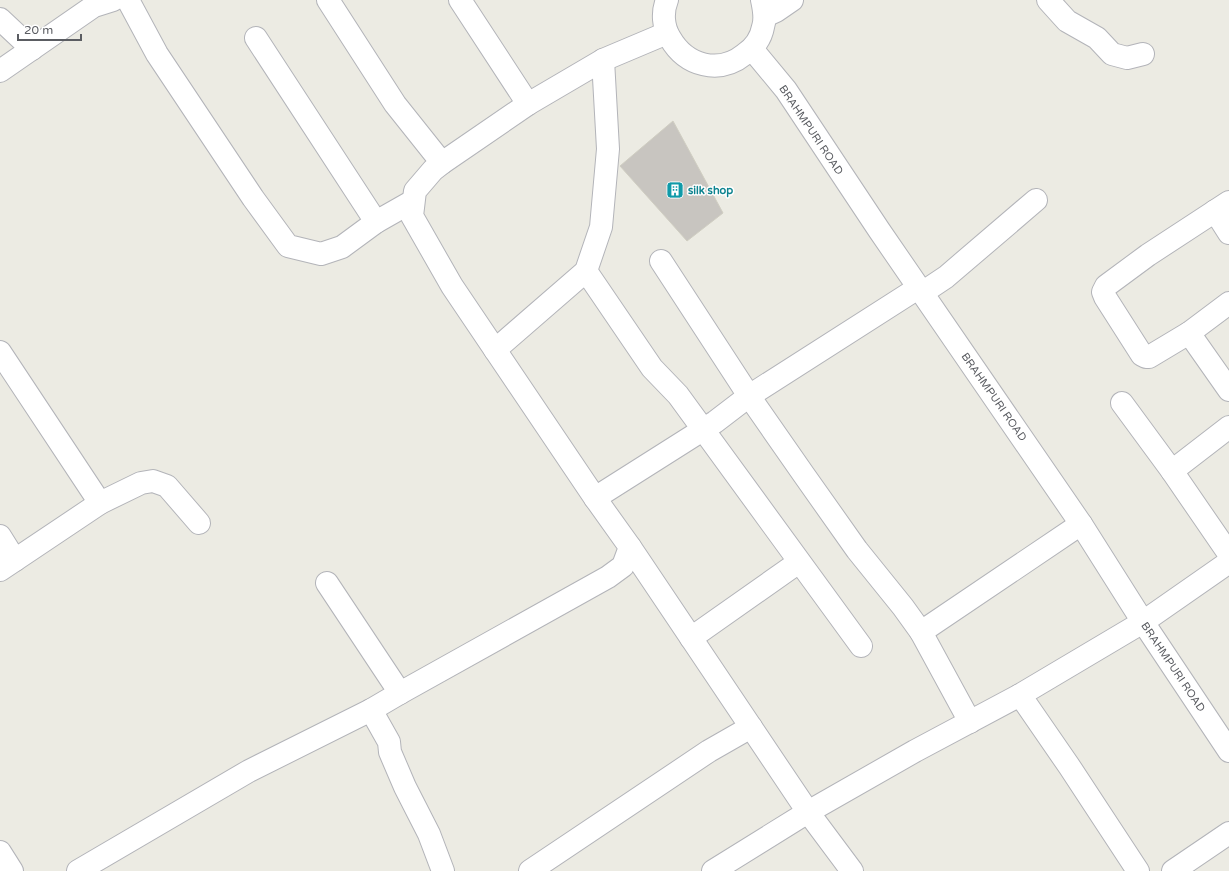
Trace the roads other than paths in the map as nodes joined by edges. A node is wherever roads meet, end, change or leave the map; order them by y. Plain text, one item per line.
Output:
1 (128, 0) edge
2 (328, 0) edge
3 (460, 0) edge
4 (667, 0) edge
5 (792, 0) edge
6 (1048, 0) edge
7 (99, 2) edge
8 (763, 8) edge
9 (0, 20) edge
10 (667, 33) junction
11 (256, 38) dead end
12 (32, 49) junction
13 (752, 49) junction
14 (1143, 54) dead end
15 (603, 60) junction
16 (0, 72) edge
17 (528, 104) junction
18 (442, 163) junction
19 (1036, 200) dead end
20 (414, 202) junction
21 (1222, 206) edge
22 (376, 222) junction
23 (1229, 233) edge
24 (661, 261) dead end
25 (586, 270) junction
26 (920, 290) junction
27 (1229, 303) edge
28 (1189, 333) junction
29 (495, 350) junction
30 (0, 352) edge
31 (1229, 390) edge
32 (749, 396) junction
33 (1122, 403) dead end
34 (1229, 428) edge
35 (703, 430) junction
36 (1172, 471) junction
37 (596, 498) junction
38 (100, 503) junction
39 (199, 523) dead end
40 (1081, 524) junction
41 (0, 536) edge
42 (630, 547) junction
43 (1229, 554) edge
44 (799, 562) junction
45 (1229, 562) edge
46 (7, 565) edge
47 (327, 583) dead end
48 (1143, 622) junction
49 (921, 632) junction
50 (691, 638) junction
51 (861, 646) dead end
52 (400, 692) junction
53 (1020, 695) junction
54 (371, 710) junction
55 (970, 722) junction
56 (751, 727) junction
57 (1227, 743) edge
58 (808, 812) junction
59 (1229, 833) edge
60 (0, 852) edge
61 (1131, 868) edge
62 (12, 871) edge
63 (78, 871) edge
64 (443, 871) edge
65 (530, 871) edge
66 (713, 871) edge
67 (852, 871) edge
68 (1173, 871) edge

1 - 22 street
2 - 18 street
3 - 17 street
4 - 10 street
5 - 8 street
6 - 14 street
7 - 12 street
8 - 13 street
9 - 12 street
10 - 13 street
10 - 15 street
11 - 22 street
12 - 16 street
13 - 26 street, BRAHMPURI ROAD
15 - 17 street
15 - 25 street
17 - 18 street
18 - 20 street
19 - 26 street
20 - 22 street
20 - 29 street
21 - 23 street
21 - 28 street
24 - 32 street
25 - 29 street
25 - 35 street
26 - 32 street
26 - 40 street, BRAHMPURI ROAD
27 - 28 street
28 - 31 street
29 - 37 street
30 - 38 street
32 - 35 street
32 - 49 street
33 - 36 street
34 - 36 street
35 - 37 street
35 - 44 street
36 - 43 street
37 - 42 street
38 - 39 street
38 - 46 street
40 - 48 street, BRAHMPURI ROAD
40 - 49 street
41 - 46 street
42 - 50 street
42 - 52 street
44 - 50 street
44 - 51 street
45 - 48 street
47 - 52 street
48 - 53 street
48 - 57 street, BRAHMPURI ROAD
49 - 55 street
50 - 56 street
52 - 54 street
53 - 55 street
53 - 61 street
54 - 63 street
54 - 64 street
55 - 58 street
56 - 58 street
56 - 65 street
58 - 66 street
58 - 67 street
59 - 68 street
60 - 62 street

